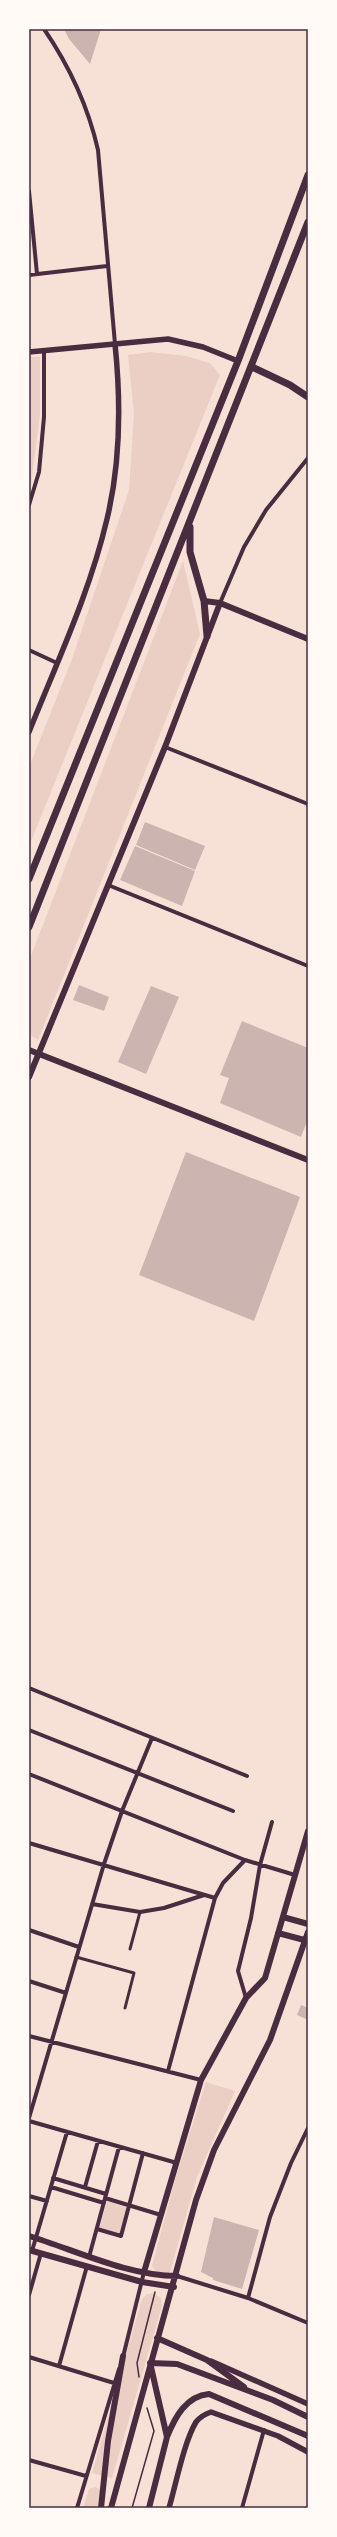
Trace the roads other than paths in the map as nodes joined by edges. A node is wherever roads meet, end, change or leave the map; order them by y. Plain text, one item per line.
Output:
1 (44, 29) edge
2 (308, 175) edge
3 (29, 191) edge
4 (30, 206) edge
5 (308, 222) edge
6 (107, 266) junction
7 (29, 274) edge
8 (37, 274) junction
9 (114, 344) junction
10 (29, 352) edge
11 (44, 352) junction
12 (238, 361) junction
13 (252, 367) junction
14 (308, 397) edge
15 (308, 458) edge
16 (30, 497) edge
17 (29, 505) edge
18 (190, 520) junction
19 (204, 601) junction
20 (220, 604) junction
21 (207, 636) junction
22 (308, 640) edge
23 (29, 650) edge
24 (57, 663) junction
25 (30, 728) edge
26 (165, 746) junction
27 (308, 804) edge
28 (29, 879) edge
29 (108, 885) junction
30 (29, 926) edge
31 (308, 966) edge
32 (29, 1046) edge
33 (29, 1050) edge
34 (39, 1054) junction
35 (29, 1077) edge
36 (308, 1160) edge
37 (29, 1688) edge
38 (29, 1730) edge
39 (152, 1738) junction
40 (29, 1774) edge
41 (138, 1774) junction
42 (247, 1776) dead end
43 (122, 1811) junction
44 (233, 1812) dead end
45 (272, 1822) dead end
46 (308, 1831) edge
47 (29, 1843) edge
48 (245, 1860) junction
49 (104, 1864) junction
50 (260, 1865) junction
51 (295, 1875) junction
52 (204, 1895) junction
53 (215, 1898) junction
54 (92, 1904) junction
55 (140, 1912) junction
56 (283, 1917) junction
57 (308, 1924) edge
58 (29, 1930) edge
59 (308, 1932) edge
60 (278, 1933) junction
61 (307, 1941) edge
62 (79, 1947) junction
63 (130, 1949) dead end
64 (76, 1957) junction
65 (29, 1981) edge
66 (66, 1993) junction
67 (246, 1998) junction
68 (125, 2008) dead end
69 (29, 2036) edge
70 (52, 2041) junction
71 (168, 2071) junction
72 (201, 2080) junction
73 (29, 2118) edge
74 (29, 2121) edge
75 (308, 2128) edge
76 (67, 2132) junction
77 (98, 2141) junction
78 (119, 2146) junction
79 (143, 2153) junction
80 (177, 2163) junction
81 (54, 2178) junction
82 (51, 2187) junction
83 (85, 2187) junction
84 (29, 2196) edge
85 (106, 2196) junction
86 (47, 2201) junction
87 (104, 2203) junction
88 (129, 2205) junction
89 (161, 2215) junction
90 (97, 2229) junction
91 (32, 2237) edge
92 (30, 2250) edge
93 (41, 2253) junction
94 (89, 2257) junction
95 (87, 2266) junction
96 (144, 2272) junction
97 (177, 2276) junction
98 (142, 2282) junction
99 (174, 2287) junction
100 (29, 2295) edge
101 (248, 2298) junction
102 (308, 2323) edge
103 (157, 2338) junction
104 (123, 2356) junction
105 (29, 2357) edge
106 (207, 2360) junction
107 (150, 2363) junction
108 (59, 2366) junction
109 (114, 2383) junction
110 (251, 2392) junction
111 (308, 2404) edge
112 (308, 2417) edge
113 (264, 2430) junction
114 (308, 2436) edge
115 (167, 2437) junction
116 (308, 2452) edge
117 (29, 2460) edge
118 (86, 2476) junction
119 (77, 2508) edge
120 (101, 2508) edge
121 (111, 2508) edge
122 (149, 2508) edge
123 (169, 2508) edge
124 (242, 2508) edge

1 - 6 street
2 - 12 highway
3 - 4 street
4 - 8 street
5 - 13 highway
6 - 8 street
6 - 9 street
7 - 8 street
9 - 11 street
9 - 12 street
9 - 24 street
10 - 11 street
11 - 16 street
12 - 28 highway
13 - 14 highway
13 - 18 highway
15 - 20 street
16 - 17 street
18 - 19 highway
18 - 30 highway
19 - 20 main road
19 - 21 highway
20 - 21 main road
20 - 22 main road
21 - 26 main road
23 - 24 street
24 - 25 street
26 - 27 street
26 - 29 main road
29 - 31 street
29 - 34 main road
32 - 34 main road
33 - 34 main road
34 - 35 main road
34 - 36 main road
37 - 39 street
38 - 41 street
39 - 41 street
39 - 42 street
40 - 43 street
41 - 43 street
41 - 44 street
43 - 48 street
43 - 49 street
45 - 50 street
46 - 51 main road
47 - 49 street
48 - 50 street
48 - 53 street
49 - 52 street
49 - 54 street
50 - 51 street
50 - 67 street
51 - 56 main road
52 - 53 street
52 - 55 street
53 - 71 street
54 - 55 street
54 - 62 street
55 - 63 street
56 - 57 main road
56 - 60 main road
58 - 62 street
59 - 61 main road
60 - 61 main road
60 - 67 main road
61 - 97 main road
62 - 64 street
64 - 66 street
64 - 68 street
65 - 66 street
66 - 70 street
67 - 72 main road
69 - 70 street
70 - 71 street
70 - 73 street
71 - 72 street
72 - 80 main road
74 - 76 street
75 - 101 street
76 - 77 street
76 - 81 street
77 - 78 street
77 - 83 street
78 - 79 street
78 - 85 street
79 - 80 street
79 - 88 street
80 - 89 main road
81 - 82 street
81 - 83 street
82 - 86 street
82 - 87 street
83 - 85 street
84 - 86 street
85 - 87 street
85 - 88 street
86 - 91 street
87 - 90 street
88 - 89 street
88 - 90 street
89 - 96 main road
90 - 94 street
91 - 92 street
91 - 94 main road
92 - 93 main road
93 - 95 main road
93 - 100 street
94 - 96 main road
95 - 98 main road
95 - 108 street
96 - 97 main road
96 - 98 street
97 - 99 main road
97 - 101 street
98 - 99 main road
98 - 104 street
99 - 103 main road
101 - 102 street
103 - 106 main road
103 - 107 main road
104 - 109 street
104 - 120 main road
105 - 108 street
106 - 110 main road
106 - 111 street
107 - 110 main road
107 - 115 main road
107 - 121 main road
108 - 109 street
109 - 118 street
110 - 112 main road
113 - 116 street
113 - 123 street
113 - 124 street
114 - 115 main road
115 - 122 main road
117 - 118 street
118 - 119 street

